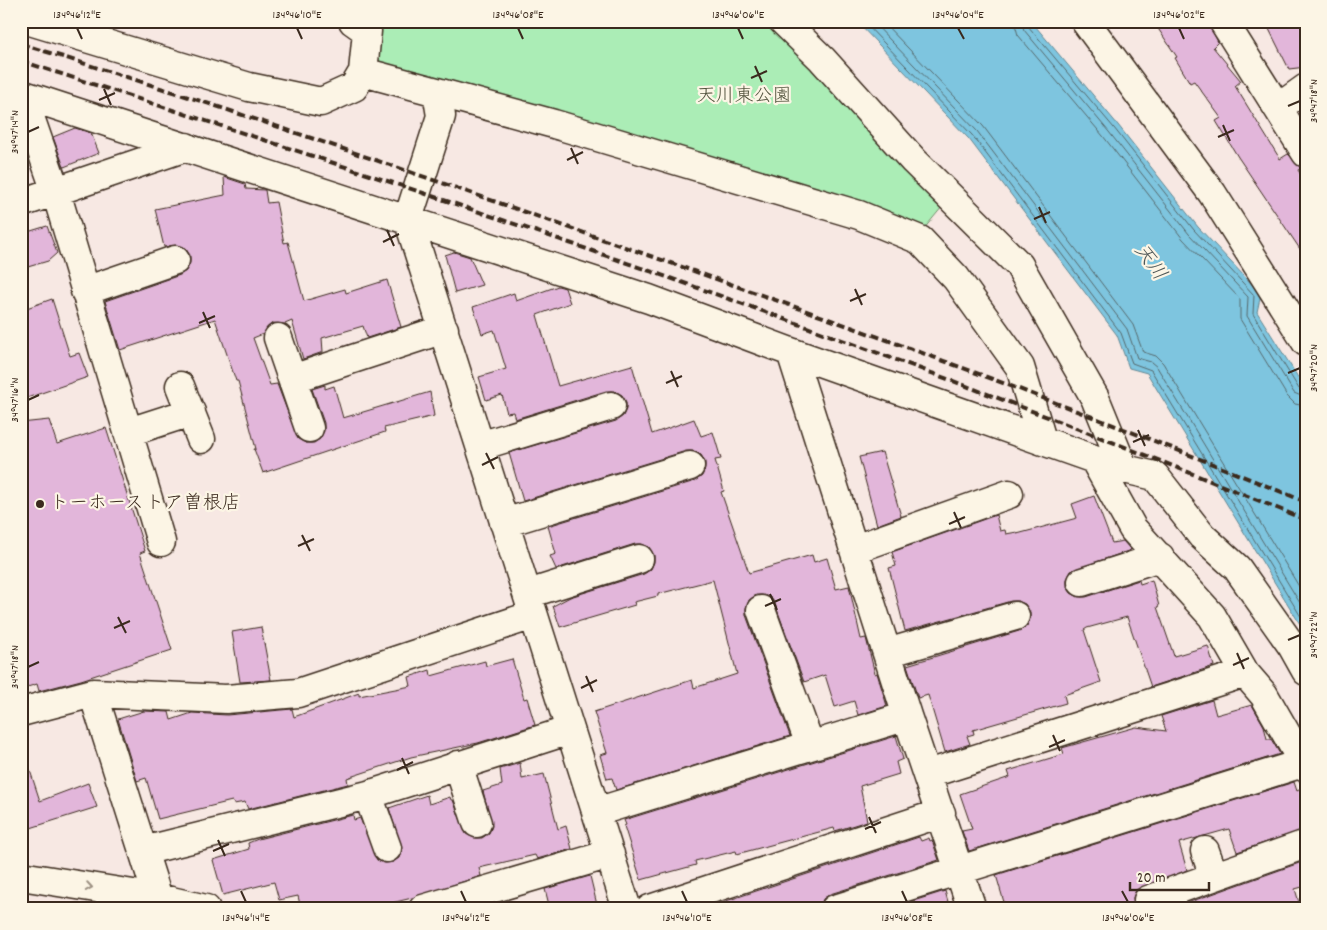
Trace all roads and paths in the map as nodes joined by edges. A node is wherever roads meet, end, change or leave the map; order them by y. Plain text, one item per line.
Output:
1 (30, 21) edge
2 (353, 21) edge
3 (783, 21) edge
4 (1085, 21) edge
5 (1224, 21) edge
6 (363, 72) junction
7 (1306, 88) edge
8 (437, 92) junction
9 (22, 94) edge
10 (1278, 108) junction
11 (186, 147) junction
12 (1306, 153) edge
13 (56, 192) junction
14 (21, 203) edge
15 (408, 219) junction
16 (175, 260) dead end
17 (85, 291) junction
18 (444, 329) junction
19 (278, 338) dead end
20 (1306, 342) edge
21 (791, 352) junction
22 (292, 379) junction
23 (180, 386) dead end
24 (611, 406) dead end
25 (191, 412) junction
26 (309, 428) dead end
27 (129, 432) junction
28 (201, 439) dead end
29 (1042, 440) junction
30 (480, 446) junction
31 (1094, 459) junction
32 (690, 466) dead end
33 (1124, 469) junction
34 (1009, 494) dead end
35 (504, 523) junction
36 (162, 542) dead end
37 (855, 549) junction
38 (1160, 557) junction
39 (639, 559) dead end
40 (1082, 582) dead end
41 (530, 604) junction
42 (761, 610) dead end
43 (1015, 616) dead end
44 (887, 653) junction
45 (1306, 671) edge
46 (1245, 673) junction
47 (93, 694) junction
48 (21, 712) edge
49 (907, 716) junction
50 (570, 730) junction
51 (810, 745) junction
52 (458, 764) junction
53 (1304, 765) edge
54 (928, 774) junction
55 (368, 795) junction
56 (596, 812) junction
57 (941, 813) junction
58 (477, 823) dead end
59 (1306, 844) edge
60 (386, 848) dead end
61 (142, 851) junction
62 (1205, 851) dead end
63 (610, 854) junction
64 (960, 870) junction
65 (1214, 876) junction
66 (28, 880) edge
67 (158, 898) junction
68 (1148, 900) dead end
69 (206, 909) edge
70 (423, 909) edge
71 (627, 909) edge
72 (650, 909) edge
73 (835, 909) edge
74 (972, 909) edge

1 - 6 street
2 - 6 street
3 - 33 street
4 - 20 street
5 - 10 street
6 - 8 street
7 - 10 street
8 - 15 street
8 - 29 street
9 - 11 street
9 - 13 street
10 - 12 street
11 - 13 street
11 - 15 street
13 - 14 street
13 - 17 street
15 - 18 street
15 - 21 street
16 - 17 street
17 - 27 street
18 - 22 street
18 - 30 street
19 - 22 street
21 - 29 street
21 - 37 street
22 - 26 street
23 - 25 street
24 - 30 street
25 - 27 street
25 - 28 street
27 - 36 street
29 - 31 street
30 - 35 street
31 - 33 street
31 - 38 street
32 - 35 street
33 - 45 street
34 - 37 street
35 - 41 street
37 - 44 street
38 - 40 street
38 - 46 street
39 - 41 street
41 - 47 street
41 - 50 street
42 - 51 street
43 - 44 street
44 - 49 street
46 - 53 street
46 - 54 street
47 - 48 street
47 - 61 street
49 - 51 street
49 - 54 street
50 - 52 street
50 - 56 street
51 - 56 street
52 - 55 street
52 - 58 street
53 - 64 street
54 - 57 street
55 - 60 street
55 - 61 street
56 - 63 street
57 - 64 street
57 - 72 street
59 - 65 street
61 - 67 street
62 - 65 street
63 - 70 street
63 - 71 street
64 - 73 street
64 - 74 street
65 - 68 street
66 -> 67 street
67 - 69 street

